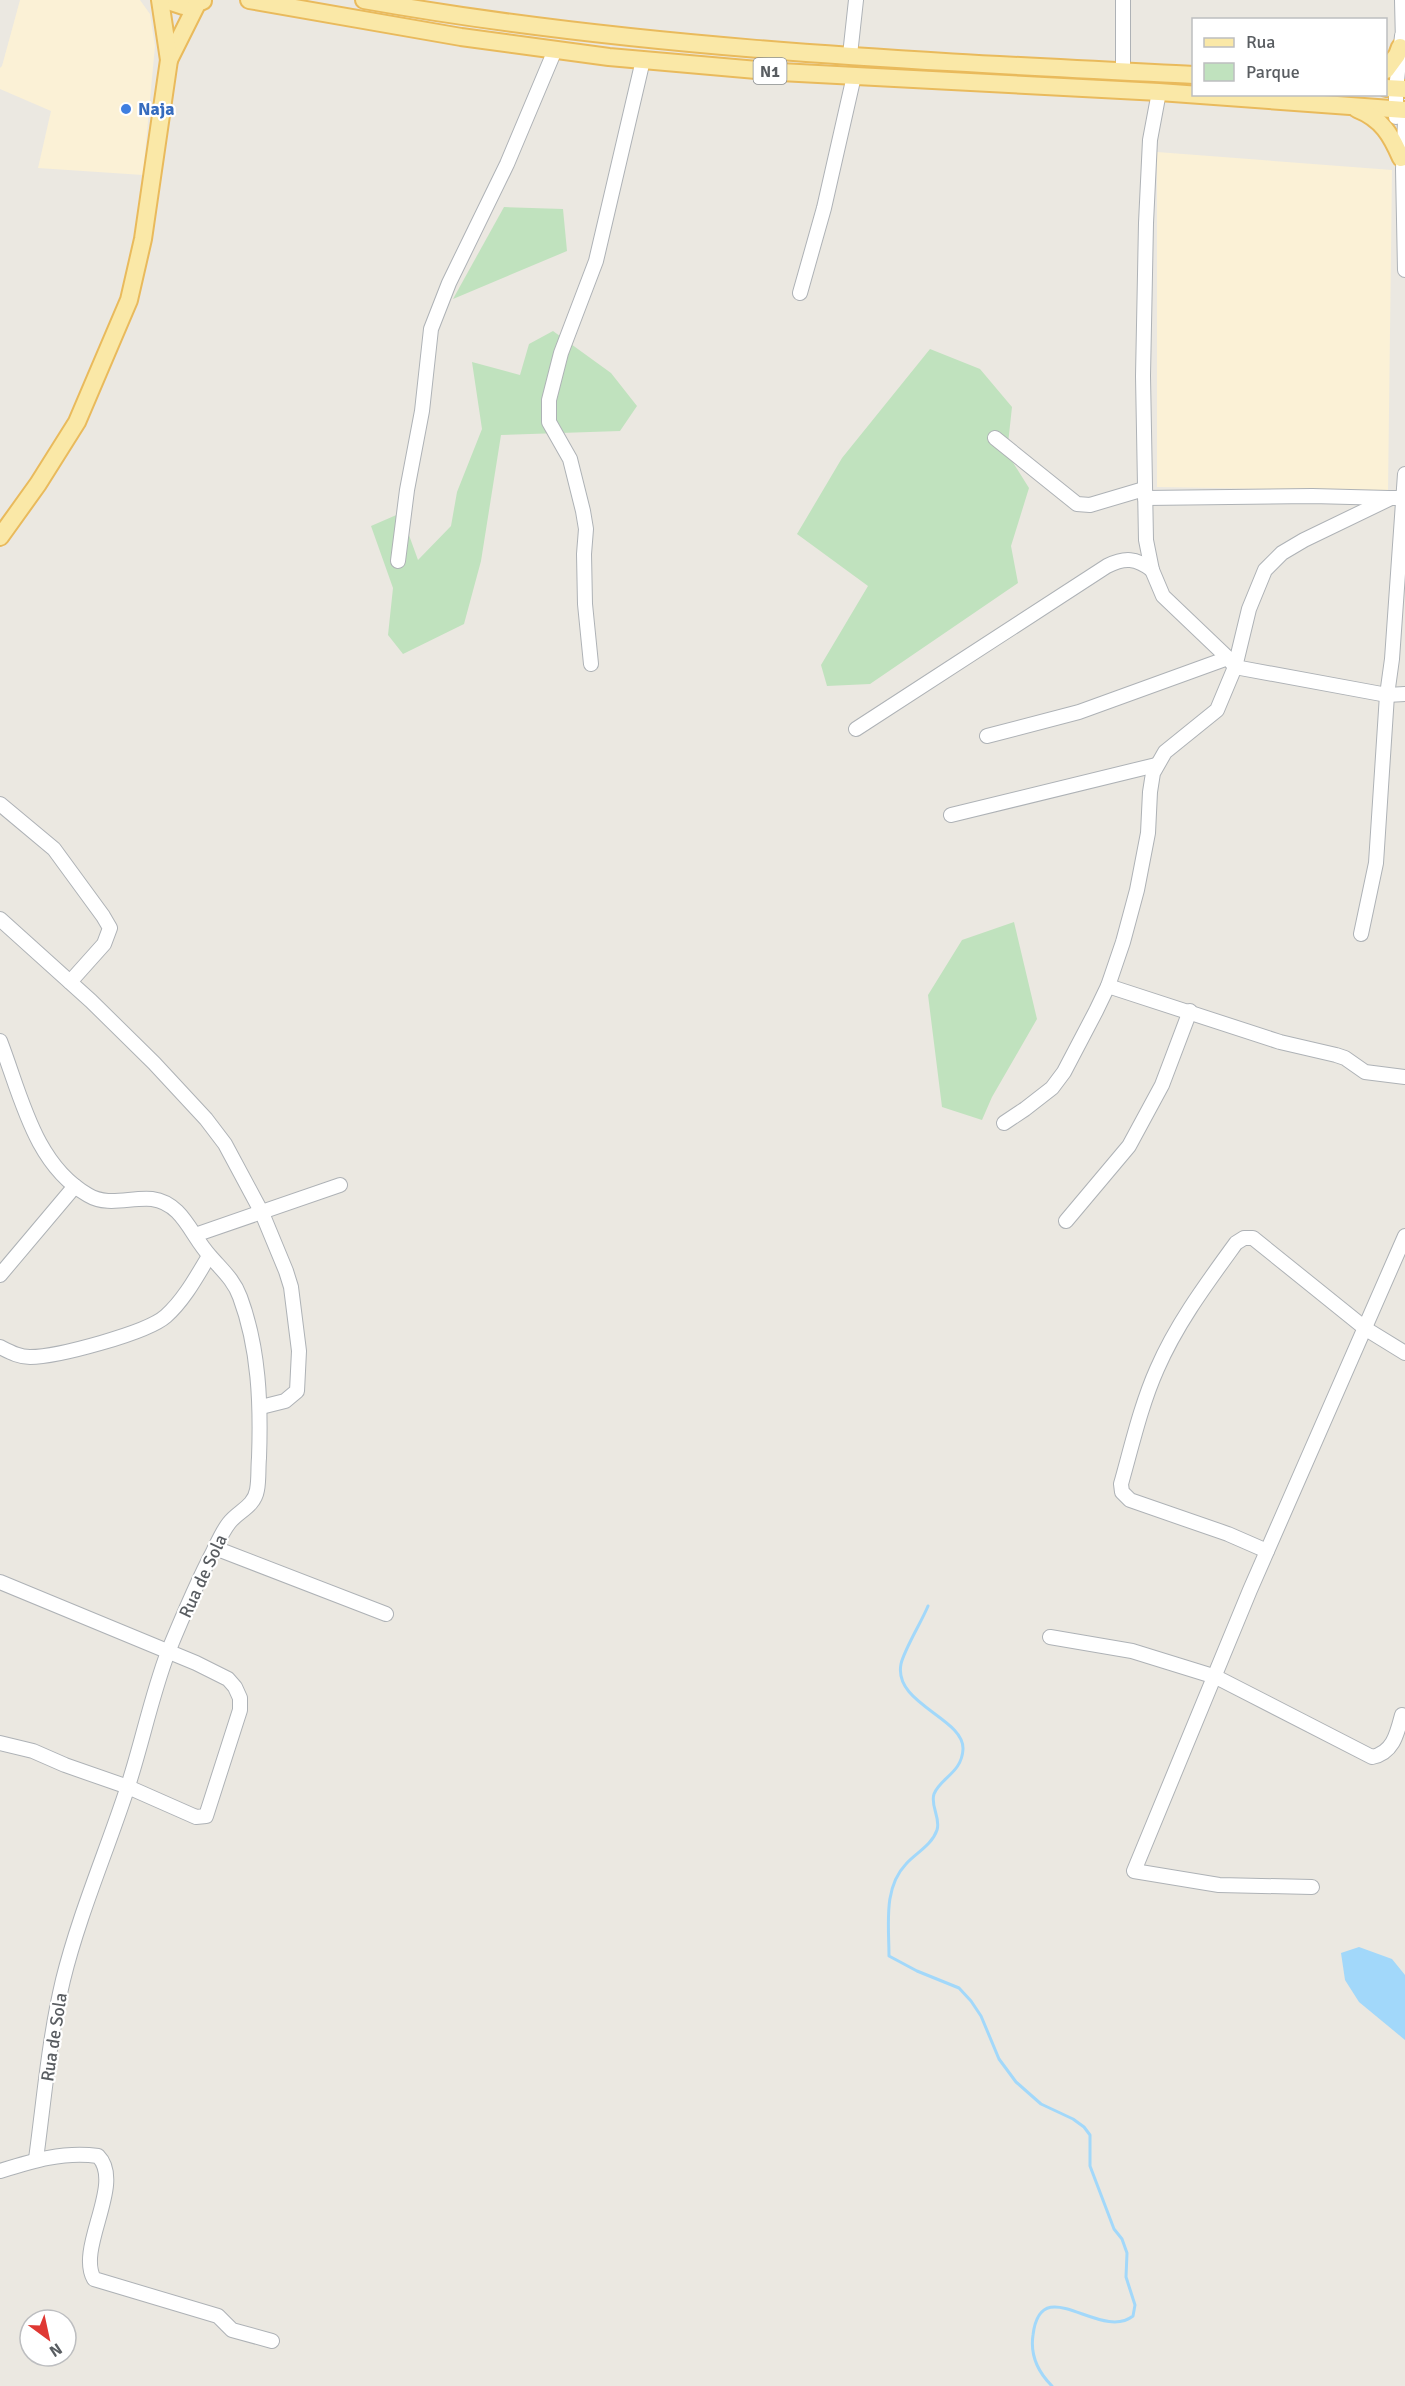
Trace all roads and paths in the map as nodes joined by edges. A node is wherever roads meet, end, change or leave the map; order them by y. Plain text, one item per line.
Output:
1 (160, 0) edge
2 (165, 0) edge
3 (249, 0) edge
4 (364, 0) edge
5 (856, 0) edge
6 (1123, 0) edge
7 (1402, 0) edge
8 (200, 2) edge
9 (1403, 47) edge
10 (555, 50) junction
11 (850, 55) junction
12 (169, 60) junction
13 (643, 60) junction
14 (1387, 69) edge
15 (1124, 71) junction
16 (1192, 75) edge
17 (854, 76) junction
18 (1398, 86) edge
19 (1159, 92) junction
20 (1192, 94) edge
21 (1213, 96) edge
22 (1348, 106) junction
23 (1402, 113) edge
24 (1403, 159) edge
25 (1405, 270) edge
26 (800, 293) dead end
27 (995, 438) dead end
28 (1405, 474) edge
29 (1144, 494) junction
30 (1398, 498) edge
31 (0, 537) edge
32 (398, 561) dead end
33 (1152, 570) junction
34 (1231, 662) junction
35 (591, 664) dead end
36 (1405, 694) edge
37 (1387, 695) junction
38 (856, 729) dead end
39 (987, 736) dead end
40 (1156, 765) junction
41 (0, 804) edge
42 (951, 815) dead end
43 (0, 919) edge
44 (1361, 934) dead end
45 (70, 982) junction
46 (1108, 986) junction
47 (1190, 1011) junction
48 (0, 1041) edge
49 (1405, 1077) edge
50 (1004, 1123) dead end
51 (340, 1185) dead end
52 (75, 1186) junction
53 (262, 1213) junction
54 (1066, 1221) dead end
55 (195, 1235) junction
56 (1405, 1236) edge
57 (209, 1256) junction
58 (0, 1275) edge
59 (1366, 1329) junction
60 (0, 1347) edge
61 (1405, 1353) edge
62 (261, 1407) junction
63 (215, 1548) junction
64 (1267, 1551) junction
65 (0, 1582) edge
66 (386, 1614) dead end
67 (1050, 1637) dead end
68 (168, 1652) junction
69 (1216, 1677) junction
70 (1402, 1715) dead end
71 (0, 1743) edge
72 (128, 1787) junction
73 (1312, 1887) dead end
74 (36, 2159) junction
75 (0, 2171) edge
76 (272, 2341) dead end

1 - 12 main road
2 - 8 main road
3 - 10 main road, N1
4 - 11 main road, N1
5 - 11 street
6 - 15 street
7 - 9 street
8 - 12 main road
9 - 14 main road
9 - 18 street
10 - 13 main road, N1
10 - 32 street
11 - 15 main road, N1
12 - 31 main road
13 - 17 main road, N1
13 - 35 street
15 - 16 main road, N1
17 - 19 main road, N1
17 - 26 street
18 - 23 street
19 - 20 main road, N1
19 - 29 street
21 - 22 main road, N1
22 - 23 main road, N1
22 - 24 main road
23 - 24 street
24 - 25 street
27 - 29 street
28 - 30 street
29 - 30 street
29 - 33 street
30 - 34 street
30 - 37 street
33 - 34 street
33 - 38 street
34 - 37 street
34 - 39 street
34 - 40 street
36 - 37 street
37 - 44 street
40 - 42 street
40 - 46 street
41 - 45 street
43 - 45 street
45 - 53 street
46 - 47 street
46 - 50 street
47 - 49 street
47 - 54 street
48 - 52 street, Rua de Sola
51 - 53 street
52 - 55 street, Rua de Sola
52 - 58 street
53 - 55 street
53 - 62 street
55 - 57 street, Rua de Sola
56 - 59 street
57 - 60 street
57 - 62 street, Rua de Sola
59 - 61 street
59 - 64 street
59 - 64 street
62 - 63 street, Rua de Sola
63 - 66 street
63 - 68 street, Rua de Sola
64 - 69 street
65 - 68 street
67 - 69 street
68 - 72 street, Rua de Sola
68 - 72 street
69 - 70 street
69 - 73 street
71 - 72 street
72 - 74 street, Rua de Sola
74 - 75 street
74 - 76 street

